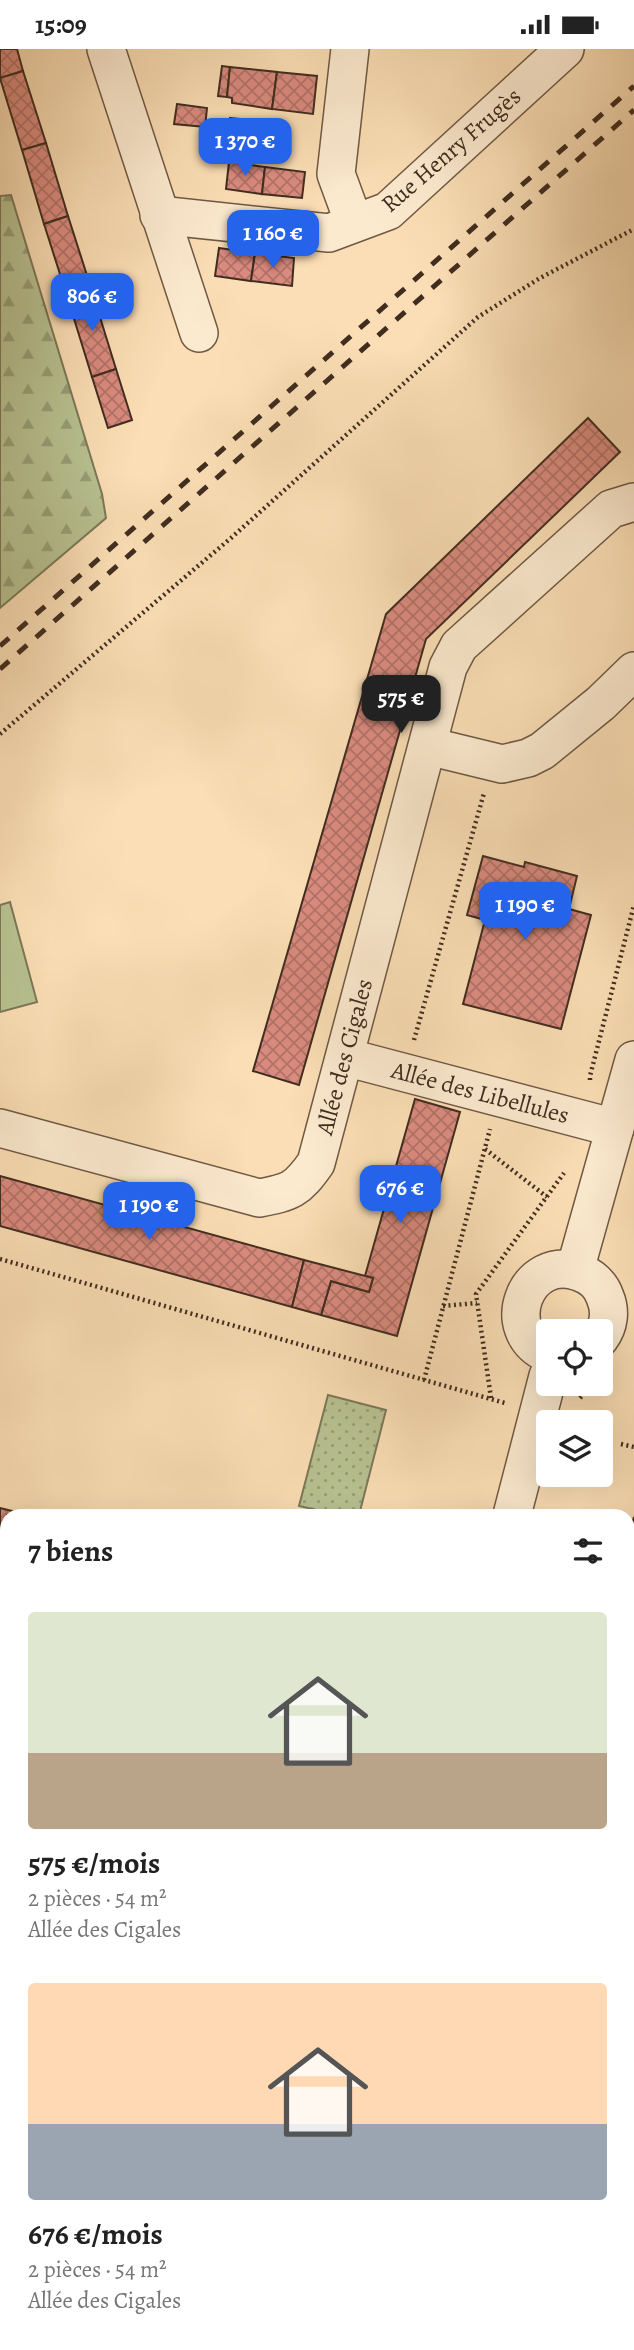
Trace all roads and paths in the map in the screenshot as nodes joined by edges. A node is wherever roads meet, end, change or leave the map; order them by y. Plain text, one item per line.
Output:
1 (106, 49) edge
2 (351, 49) edge
3 (565, 49) edge
4 (159, 215) junction
5 (354, 223) junction
6 (634, 229) edge
7 (199, 333) dead end
8 (634, 502) edge
9 (634, 671) edge
10 (0, 734) edge
11 (428, 746) junction
12 (492, 761) junction
13 (634, 905) edge
14 (345, 1057) junction
15 (634, 1060) edge
16 (405, 1073) junction
17 (499, 1097) junction
18 (601, 1124) junction
19 (0, 1128) edge
20 (485, 1149) junction
21 (547, 1197) dead end
22 (0, 1259) edge
23 (575, 1270) junction
24 (477, 1303) dead end
25 (443, 1306) junction
26 (614, 1331) edge
27 (536, 1345) edge
28 (424, 1380) junction
29 (536, 1388) edge
30 (581, 1396) edge
31 (520, 1404) junction
32 (621, 1444) dead end
33 (634, 1447) edge
34 (512, 1509) edge

1 - 4 street
2 - 5 street
3 - 5 street, Rue Henry Frugès
4 - 5 street, Rue Henry Frugès
4 - 7 street
6 - 10 path
8 - 11 street, Allée des Cigales
9 - 12 street
11 - 12 street
11 - 14 street, Allée des Cigales
12 - 16 path
13 - 18 path
14 - 16 street, Allée des Libellules
14 - 19 street, Allée des Cigales
15 - 18 street
16 - 17 street, Allée des Libellules
17 - 18 street, Allée des Libellules
17 - 20 path
18 - 23 street
20 - 21 path
20 - 25 path
22 - 28 path
23 - 26 street
23 - 27 street
24 - 25 path
25 - 28 path
28 - 31 path
29 - 31 street
30 - 31 path
31 - 34 street
32 - 33 path

